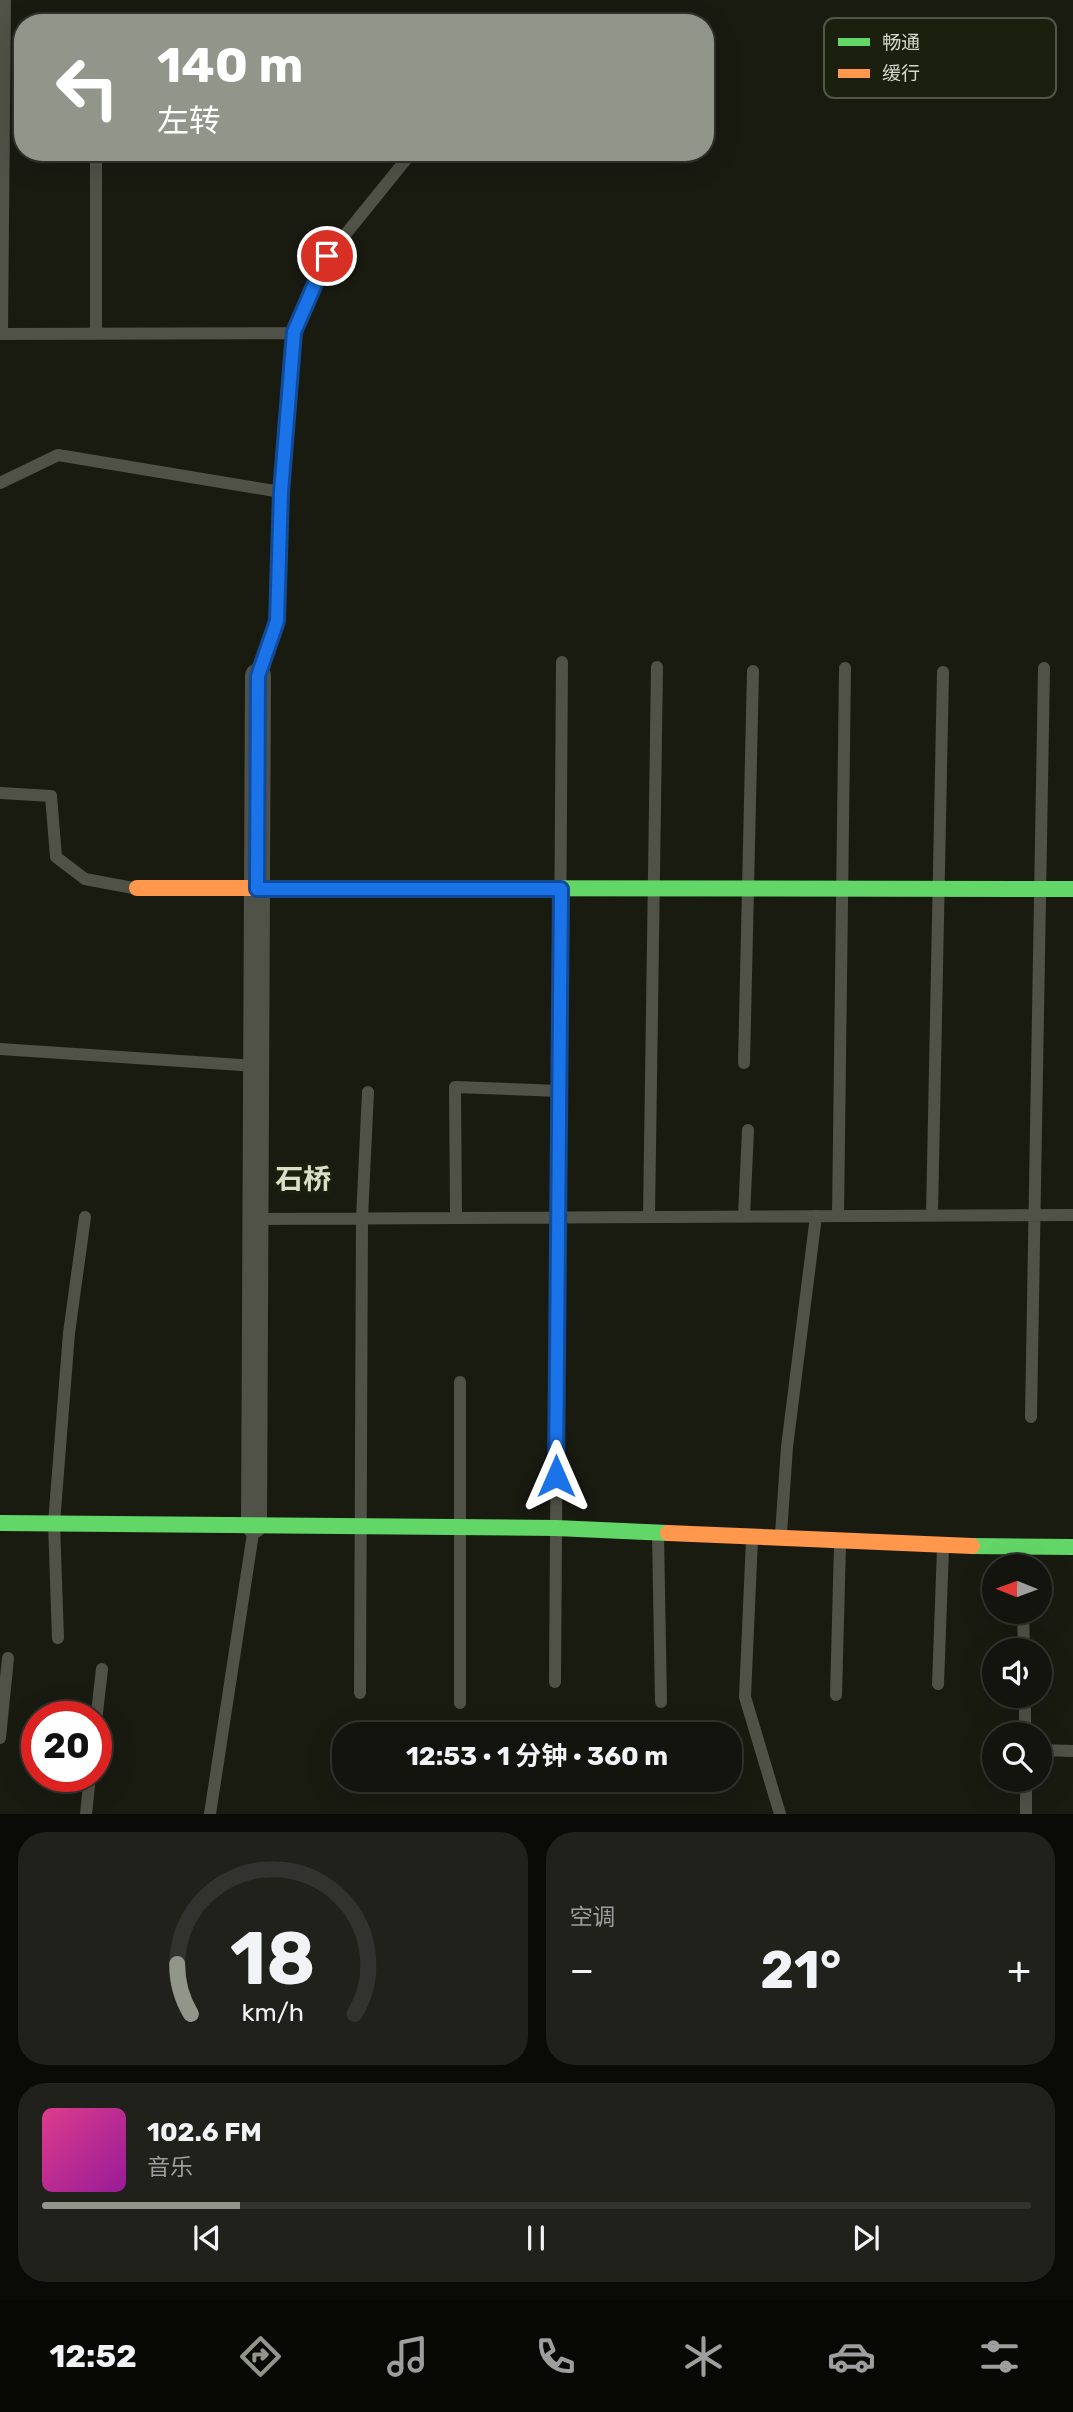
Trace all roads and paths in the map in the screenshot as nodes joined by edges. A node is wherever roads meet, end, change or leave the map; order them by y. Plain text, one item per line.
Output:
1 (5, 0) edge
2 (96, 161) edge
3 (405, 161) edge
4 (294, 332) junction
5 (96, 334) junction
6 (0, 483) edge
7 (281, 492) junction
8 (562, 662) dead end
9 (657, 667) dead end
10 (845, 667) dead end
11 (1044, 668) dead end
12 (753, 671) dead end
13 (943, 672) dead end
14 (258, 676) joint
15 (0, 793) edge
16 (137, 888) joint
17 (257, 889) junction
18 (561, 889) junction
19 (654, 889) junction
20 (748, 889) junction
21 (842, 889) junction
22 (939, 889) junction
23 (1040, 889) junction
24 (1073, 889) edge
25 (0, 1049) edge
26 (744, 1063) dead end
27 (256, 1066) junction
28 (559, 1091) junction
29 (368, 1092) dead end
30 (748, 1130) dead end
31 (932, 1215) junction
32 (1035, 1215) junction
33 (1073, 1215) edge
34 (744, 1216) junction
35 (816, 1216) junction
36 (838, 1216) junction
37 (85, 1217) dead end
38 (456, 1217) junction
39 (558, 1217) junction
40 (649, 1217) junction
41 (362, 1218) junction
42 (255, 1219) junction
43 (460, 1382) dead end
44 (1031, 1417) dead end
45 (0, 1523) edge
46 (54, 1523) junction
47 (254, 1525) junction
48 (361, 1526) junction
49 (460, 1527) junction
50 (556, 1528) junction
51 (658, 1532) junction
52 (752, 1536) junction
53 (781, 1538) junction
54 (840, 1540) junction
55 (943, 1545) junction
56 (1073, 1547) edge
57 (58, 1638) dead end
58 (8, 1658) dead end
59 (102, 1669) dead end
60 (555, 1682) dead end
61 (938, 1684) dead end
62 (360, 1693) dead end
63 (836, 1695) dead end
64 (98, 1701) edge
65 (661, 1702) dead end
66 (460, 1703) dead end
67 (0, 1738) edge
68 (1052, 1750) edge
69 (1073, 1751) edge
70 (88, 1792) edge
71 (1026, 1792) edge
72 (86, 1814) edge
73 (210, 1814) edge
74 (780, 1814) edge
75 (1026, 1814) edge

1 - 5 lane
2 - 5 lane
3 - 4 lane
4 - 5 lane
4 - 7 lane
6 - 7 lane
7 - 14 lane
8 - 18 lane
9 - 19 lane
10 - 21 lane
11 - 23 lane
12 - 20 lane
13 - 22 lane
14 - 17 street
15 - 16 lane
16 - 17 street
17 - 18 street
17 - 27 street
18 - 19 street
18 - 28 lane
19 - 20 street
19 - 40 lane
20 - 21 street
20 - 26 lane
21 - 22 street
21 - 36 lane
22 - 23 street
22 - 31 lane
23 - 24 street
23 - 32 lane
25 - 27 lane
27 - 42 street
28 - 38 lane
28 - 39 lane
29 - 41 lane
30 - 34 lane
31 - 32 lane
31 - 36 lane
32 - 33 lane
32 - 44 lane
34 - 35 lane
34 - 40 lane
35 - 36 lane
35 - 53 lane
37 - 46 lane
38 - 39 lane
38 - 41 lane
39 - 40 lane
39 - 50 lane
41 - 42 lane
41 - 48 lane
42 - 47 street
43 - 49 lane
45 - 46 street
46 - 47 street
46 - 57 lane
47 - 48 street
47 - 73 lane
48 - 49 street
48 - 62 lane
49 - 50 street
49 - 66 lane
50 - 51 street
50 - 60 lane
51 - 52 street
51 - 65 lane
52 - 53 street
52 - 74 lane
53 - 54 street
54 - 55 street
54 - 63 lane
55 - 56 street
55 - 61 lane
58 - 67 lane
59 - 64 lane
68 - 69 lane
70 - 72 lane
71 - 75 lane

